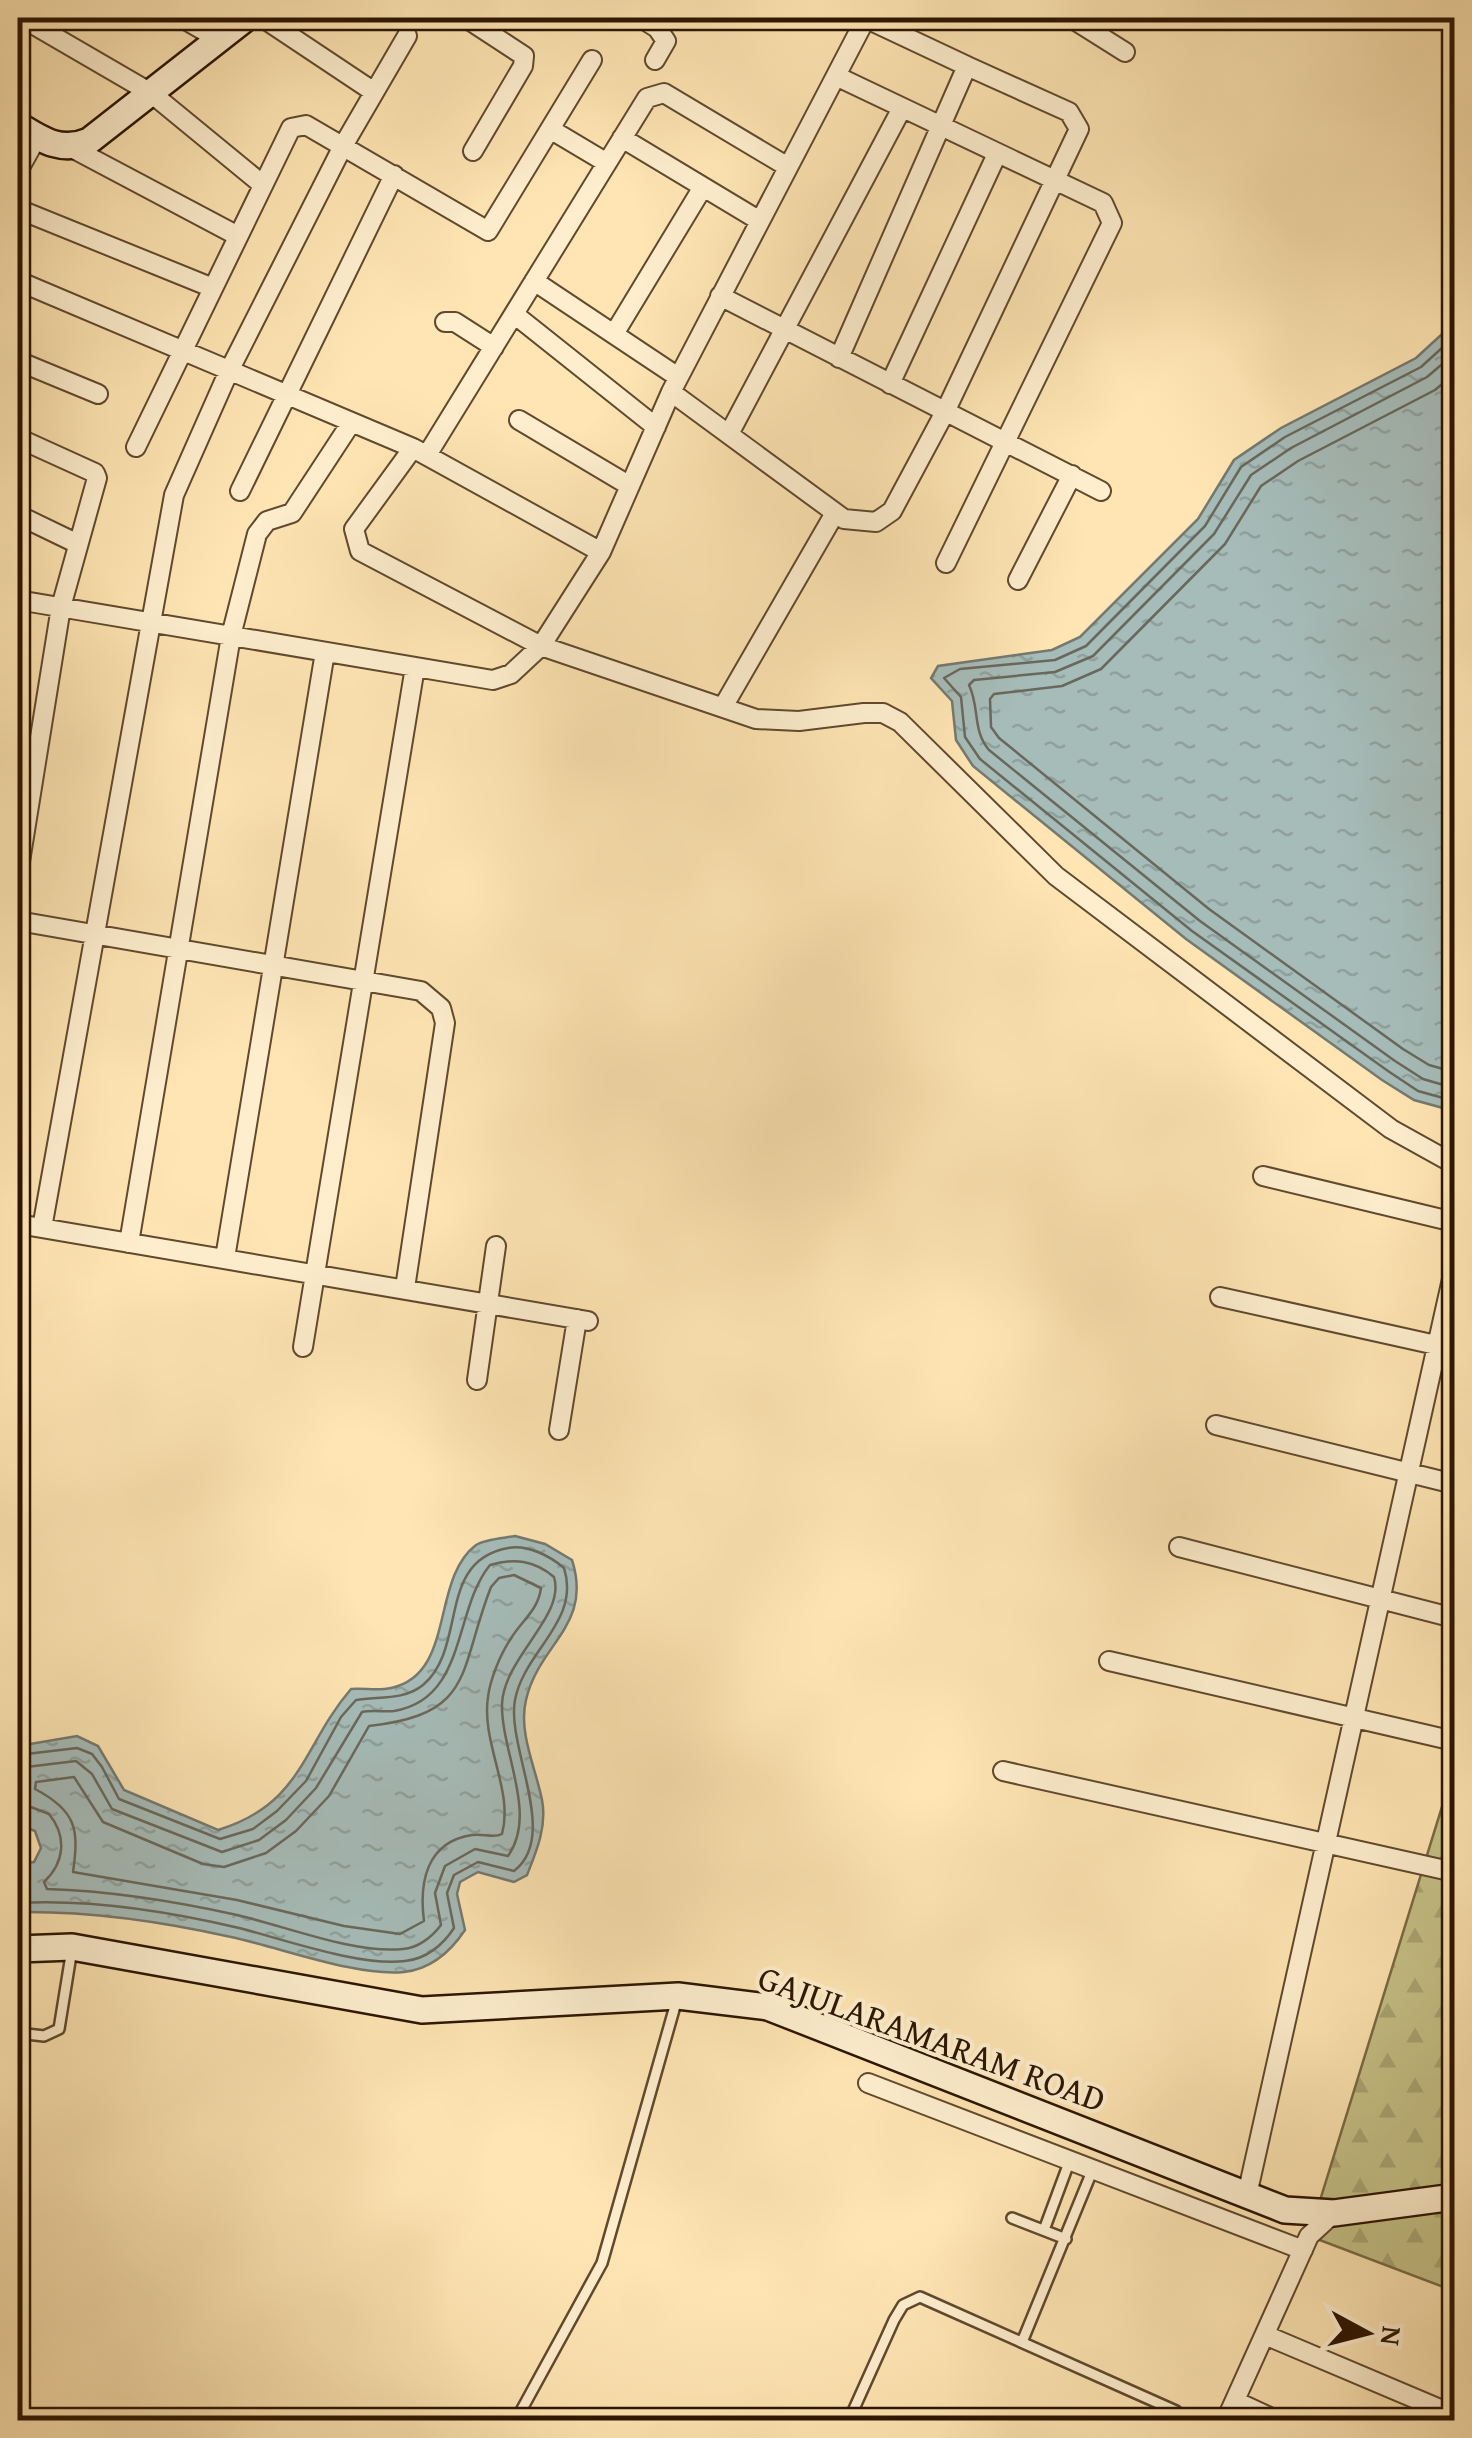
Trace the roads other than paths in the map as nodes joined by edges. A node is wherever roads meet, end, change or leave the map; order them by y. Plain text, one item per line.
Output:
1 (22, 18) edge
2 (182, 18) edge
3 (246, 18) edge
4 (263, 18) edge
5 (466, 18) edge
6 (641, 18) edge
7 (866, 18) edge
8 (1070, 18) edge
9 (407, 36) dead end
10 (220, 40) junction
11 (1125, 52) dead end
12 (592, 60) dead end
13 (655, 60) dead end
14 (966, 66) junction
15 (836, 76) junction
16 (374, 92) junction
17 (151, 93) junction
18 (902, 108) junction
19 (942, 127) junction
20 (550, 128) junction
21 (27, 131) edge
22 (622, 138) junction
23 (344, 146) junction
24 (72, 148) junction
25 (473, 150) dead end
26 (997, 154) junction
27 (607, 163) junction
28 (788, 167) junction
29 (18, 171) edge
30 (394, 176) junction
31 (1056, 182) junction
32 (263, 185) junction
33 (704, 187) junction
34 (18, 209) edge
35 (760, 221) junction
36 (238, 236) junction
37 (534, 280) junction
38 (18, 281) edge
39 (213, 288) junction
40 (720, 296) junction
41 (514, 314) junction
42 (445, 322) dead end
43 (787, 332) junction
44 (614, 334) junction
45 (494, 347) junction
46 (181, 352) junction
47 (839, 358) junction
48 (18, 361) edge
49 (228, 372) junction
50 (890, 384) junction
51 (674, 385) junction
52 (98, 394) dead end
53 (286, 396) junction
54 (945, 412) junction
55 (519, 420) dead end
56 (350, 424) junction
57 (656, 428) junction
58 (729, 434) junction
59 (18, 438) edge
60 (1003, 441) junction
61 (136, 446) dead end
62 (420, 452) junction
63 (1072, 475) junction
64 (630, 486) junction
65 (1101, 491) dead end
66 (240, 492) dead end
67 (835, 513) junction
68 (18, 515) edge
69 (78, 544) junction
70 (602, 552) junction
71 (946, 563) dead end
72 (1018, 580) dead end
73 (18, 600) edge
74 (61, 606) junction
75 (148, 621) junction
76 (232, 636) junction
77 (541, 646) junction
78 (325, 652) junction
79 (415, 667) junction
80 (723, 708) junction
81 (18, 874) edge
82 (18, 921) edge
83 (93, 934) junction
84 (179, 948) junction
85 (273, 965) junction
86 (363, 980) junction
87 (1454, 1164) edge
88 (1263, 1176) dead end
89 (1454, 1222) edge
90 (18, 1224) edge
91 (42, 1228) junction
92 (130, 1242) junction
93 (496, 1246) dead end
94 (225, 1258) junction
95 (1454, 1270) edge
96 (314, 1273) junction
97 (405, 1288) junction
98 (1220, 1298) dead end
99 (485, 1302) junction
100 (1434, 1345) junction
101 (303, 1347) dead end
102 (1454, 1349) edge
103 (476, 1380) dead end
104 (1216, 1425) dead end
105 (559, 1430) dead end
106 (1406, 1472) junction
107 (1454, 1484) edge
108 (1180, 1547) dead end
109 (1379, 1598) junction
110 (1454, 1618) edge
111 (1109, 1661) dead end
112 (1352, 1718) junction
113 (1454, 1741) edge
114 (1003, 1771) dead end
115 (1325, 1842) junction
116 (1454, 1872) edge
117 (72, 1946) junction
118 (18, 1949) edge
119 (678, 1996) junction
120 (18, 2032) edge
121 (868, 2083) dead end
122 (1096, 2136) junction
123 (1083, 2165) junction
124 (1247, 2195) junction
125 (1454, 2197) edge
126 (1334, 2213) junction
127 (1012, 2218) dead end
128 (1044, 2230) junction
129 (1066, 2239) junction
130 (1303, 2250) junction
131 (1265, 2335) junction
132 (1022, 2342) junction
133 (1235, 2401) junction
134 (1454, 2416) edge
135 (516, 2420) edge
136 (849, 2420) edge
137 (1186, 2420) edge
138 (1226, 2420) edge
139 (1276, 2420) edge

1 - 17 street
2 - 10 street
3 - 10 main road
4 - 16 street
5 - 25 street
6 - 13 street
7 - 14 street
7 - 15 street
8 - 11 street
9 - 16 street
10 - 17 main road
12 - 20 street
14 - 19 street
14 - 31 street
15 - 18 street
15 - 28 street
16 - 23 street
17 - 24 main road
17 - 32 street
18 - 19 street
18 - 43 street
19 - 26 street
19 - 47 street
20 - 27 street
20 - 30 street
21 - 24 main road
21 - 29 street
22 - 27 street
22 - 28 street
22 - 33 street
23 - 30 street
23 - 32 street
23 - 49 street
24 - 36 street
26 - 31 street
26 - 50 street
27 - 37 street
28 - 35 street
30 - 53 street
31 - 54 street
31 - 60 street
32 - 36 street
33 - 35 street
33 - 44 street
34 - 39 street
35 - 40 street
36 - 39 street
37 - 41 street
37 - 44 street
38 - 46 street
39 - 46 street
40 - 43 street
40 - 51 street
41 - 45 street
41 - 57 street
42 - 45 street
43 - 47 street
43 - 58 street
44 - 51 street
45 - 62 street
46 - 49 street
46 - 61 street
47 - 50 street
48 - 52 street
49 - 53 street
49 - 75 street
50 - 54 street
51 - 57 street
51 - 58 street
53 - 56 street
53 - 66 street
54 - 60 street
54 - 67 street
55 - 64 street
56 - 62 street
56 - 76 street
57 - 64 street
58 - 67 street
59 - 69 street
60 - 63 street
60 - 71 street
62 - 70 street
62 - 77 street
63 - 65 street
63 - 72 street
64 - 70 street
67 - 80 street
68 - 69 street
69 - 74 street
70 - 77 street
73 - 74 street
74 - 75 street
74 - 81 street
75 - 76 street
75 - 83 street
76 - 78 street
76 - 84 street
77 - 79 street
77 - 80 street
78 - 79 street
78 - 85 street
79 - 86 street
80 - 87 street
82 - 83 street
83 - 84 street
83 - 91 street
84 - 85 street
84 - 92 street
85 - 86 street
85 - 94 street
86 - 96 street
86 - 97 street
88 - 89 street
90 - 91 street
91 - 92 street
92 - 94 street
93 - 99 street
94 - 96 street
95 - 100 street
96 - 97 street
96 - 101 street
97 - 99 street
98 - 100 street
99 - 103 street
99 - 105 street
100 - 102 street
100 - 106 street
104 - 106 street
106 - 107 street
106 - 109 street
108 - 109 street
109 - 110 street
109 - 112 street
111 - 112 street
112 - 113 street
112 - 115 street
114 - 115 street
115 - 116 street
115 - 124 street
117 - 118 main road, GAJULARAMARAM ROAD
117 - 119 main road, GAJULARAMARAM ROAD
117 - 120 lane
119 - 122 main road, GAJULARAMARAM ROAD
119 - 135 lane
121 - 123 street
122 - 123 street
122 - 124 main road, GAJULARAMARAM ROAD
123 - 128 lane
123 - 129 lane
123 - 130 street
124 - 126 main road, GAJULARAMARAM ROAD
125 - 126 main road, GAJULARAMARAM ROAD
126 - 130 street
127 - 128 lane
128 - 129 lane
129 - 132 lane
130 - 131 street
131 - 133 street
131 - 134 street
132 - 136 lane
132 - 137 lane
133 - 138 street
133 - 139 street

